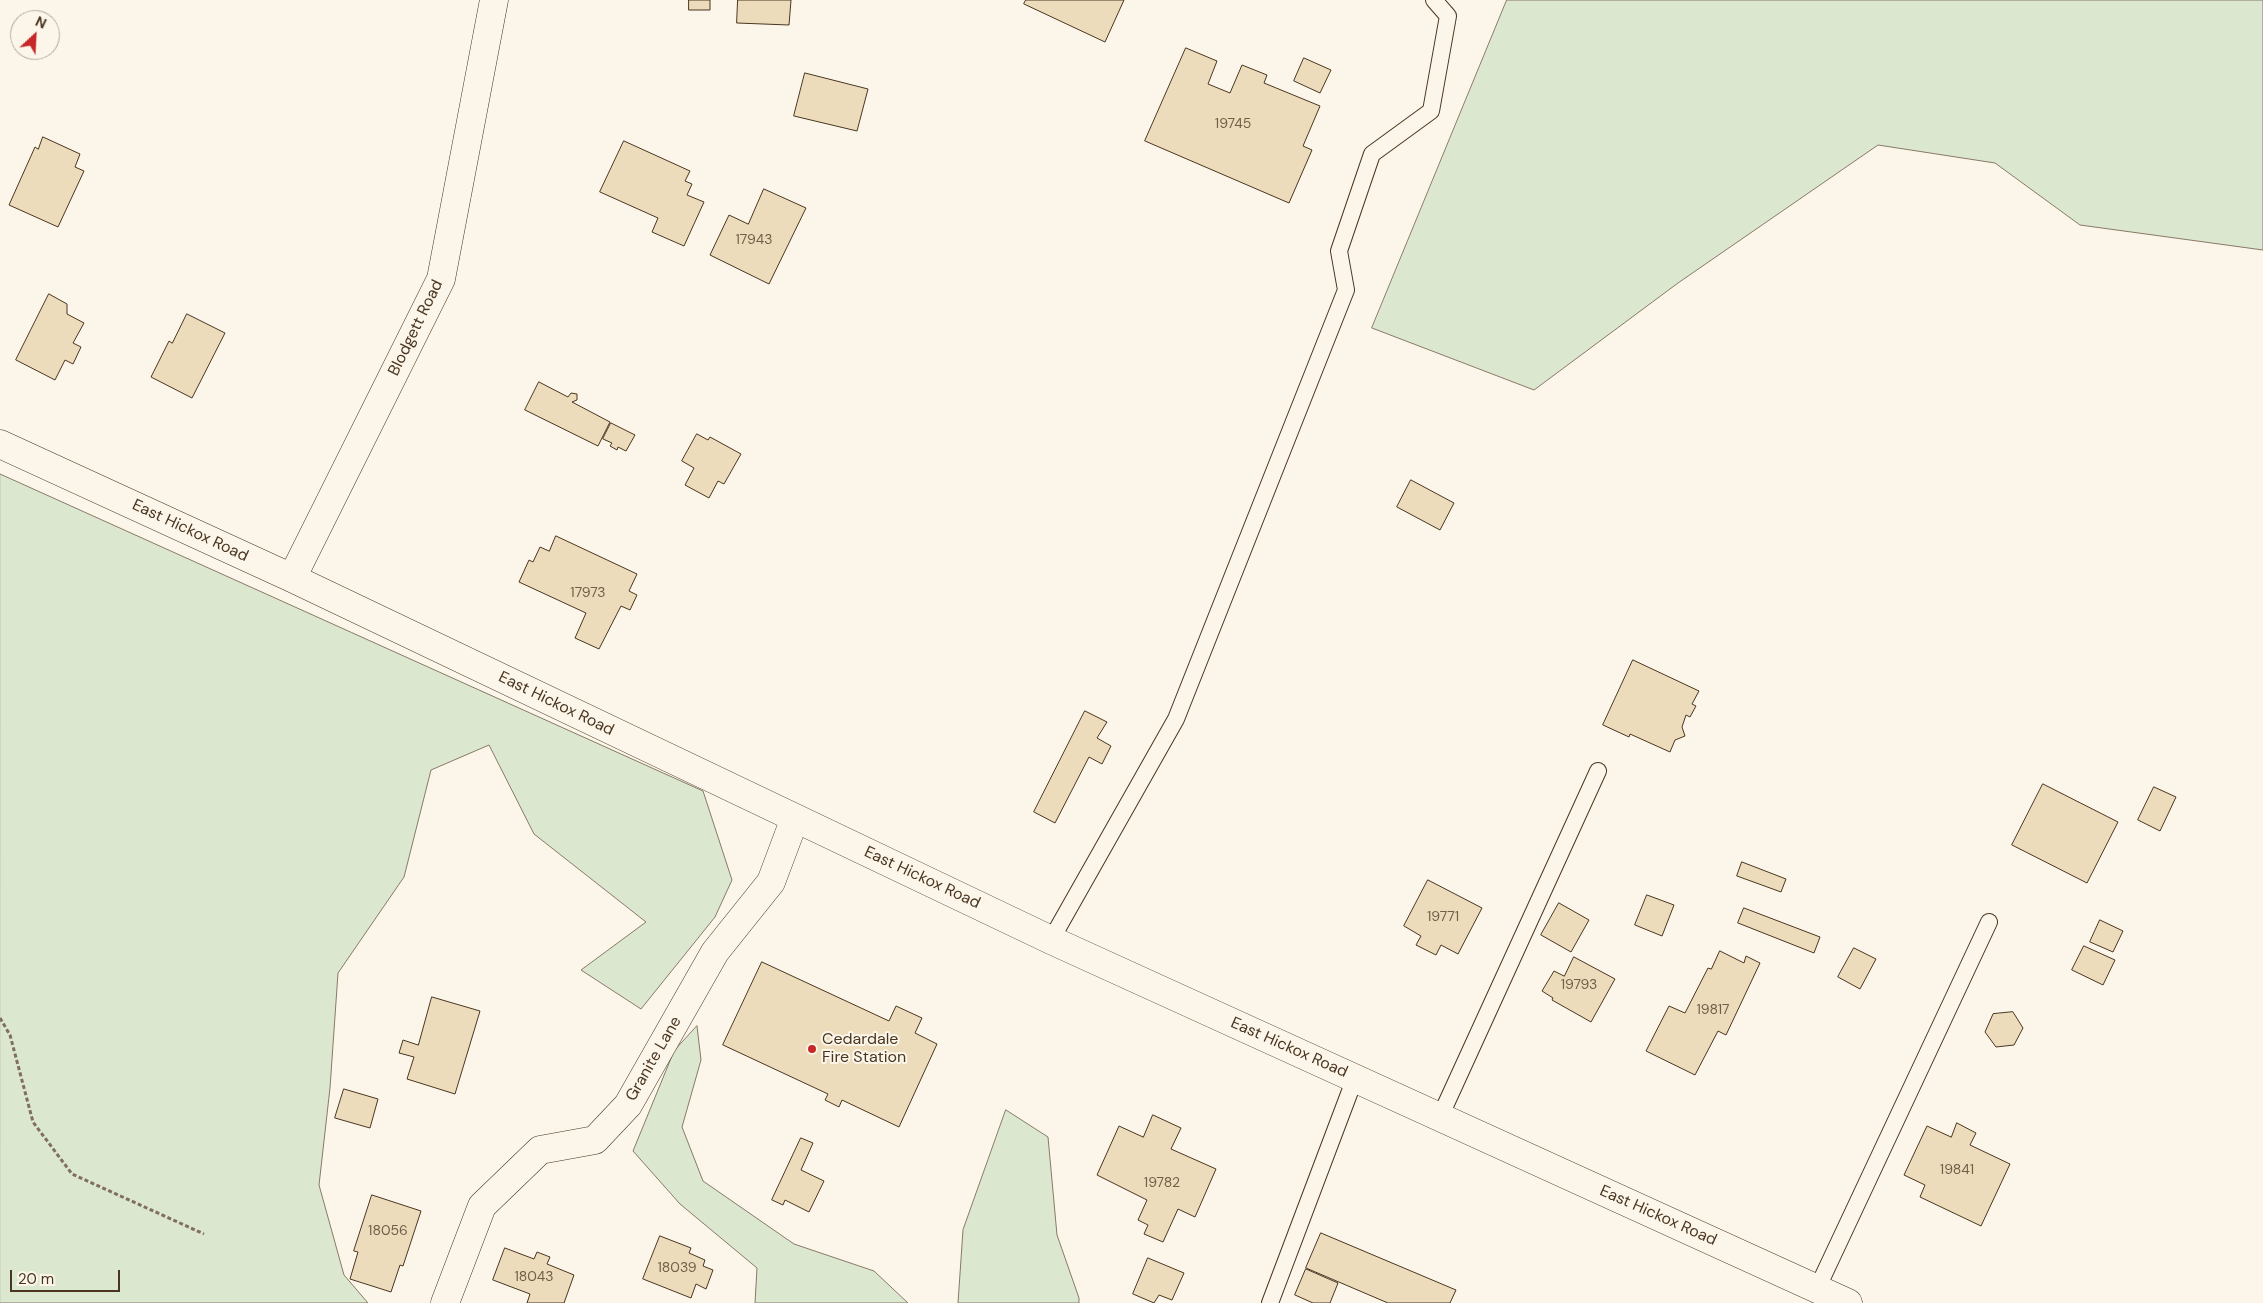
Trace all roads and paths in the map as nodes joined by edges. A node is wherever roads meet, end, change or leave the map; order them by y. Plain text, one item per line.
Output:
1 (494, 0) edge
2 (1434, 0) edge
3 (0, 444) edge
4 (292, 578) junction
5 (1598, 771) dead end
6 (795, 818) junction
7 (1989, 922) dead end
8 (1051, 940) junction
9 (0, 1018) edge
10 (1355, 1078) junction
11 (1440, 1117) junction
12 (204, 1234) dead end
13 (1817, 1289) junction
14 (445, 1303) edge
15 (1270, 1303) edge
16 (1848, 1303) edge

1 - 4 street, Blodgett Road
2 - 8 lane
3 - 4 street, East Hickox Road
4 - 6 street, East Hickox Road
5 - 11 lane
6 - 8 street, East Hickox Road
6 - 14 street, Granite Lane
7 - 13 lane
8 - 10 street, East Hickox Road
9 - 12 path
10 - 11 street, East Hickox Road
10 - 15 lane
11 - 13 street, East Hickox Road
13 - 16 street, East Hickox Road

